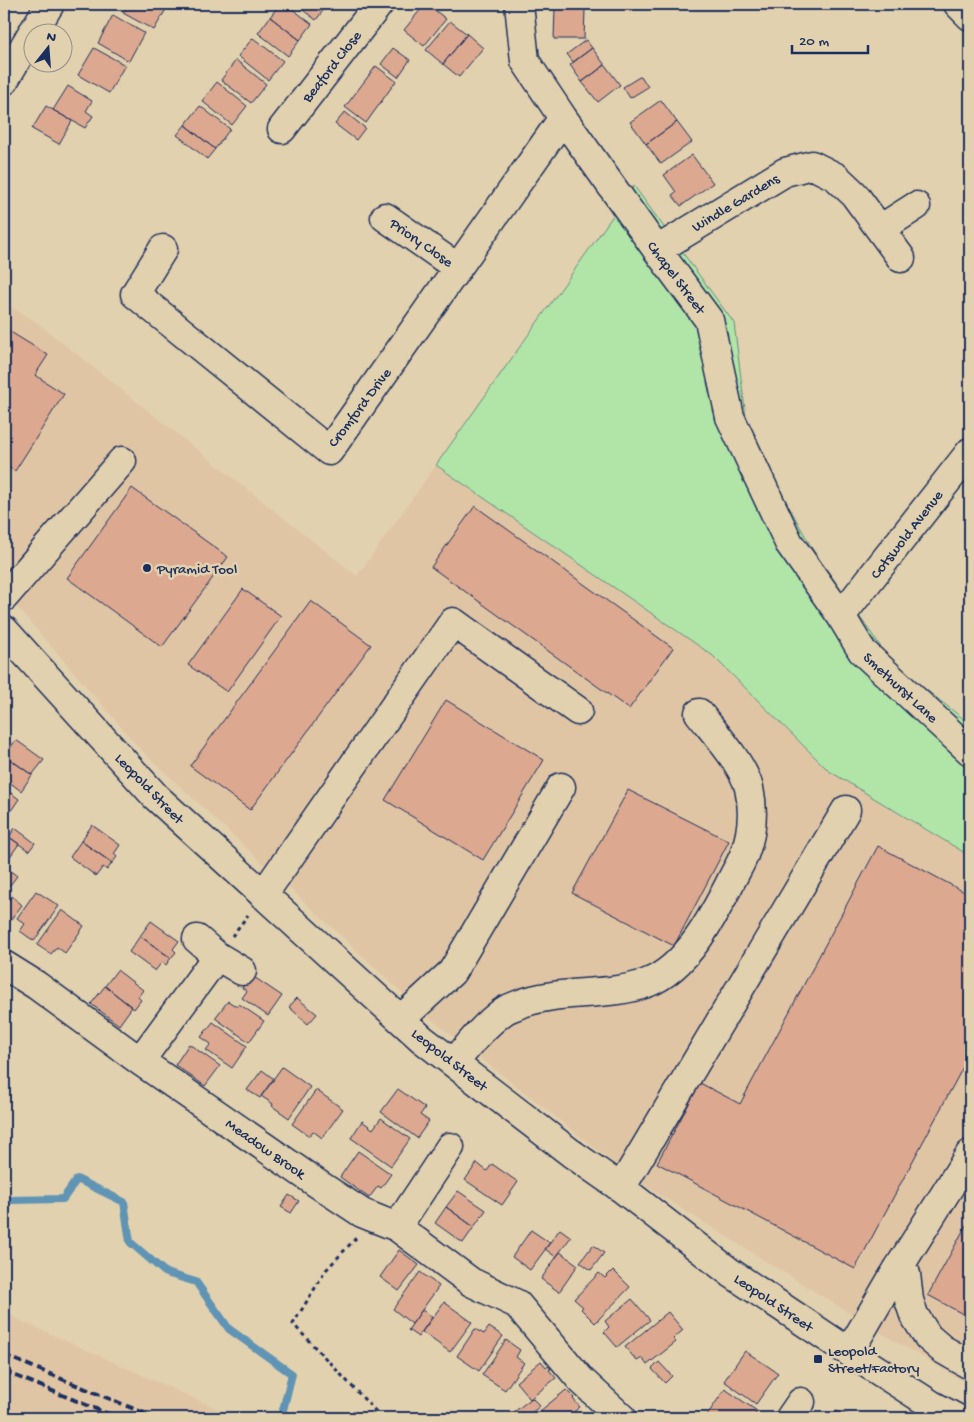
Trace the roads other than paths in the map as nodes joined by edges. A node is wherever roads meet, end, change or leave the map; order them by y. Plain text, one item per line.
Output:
1 (50, 4) edge
2 (380, 4) edge
3 (519, 4) edge
4 (958, 4) edge
5 (970, 16) edge
6 (39, 22) edge
7 (22, 51) edge
8 (4, 81) edge
9 (563, 118) junction
10 (282, 129) dead end
11 (916, 206) dead end
12 (385, 216) dead end
13 (880, 229) junction
14 (164, 249) dead end
15 (656, 250) junction
16 (901, 258) dead end
17 (458, 268) junction
18 (970, 452) edge
19 (122, 461) dead end
20 (4, 597) edge
21 (841, 616) junction
22 (4, 630) edge
23 (578, 711) dead end
24 (699, 712) dead end
25 (970, 751) edge
26 (561, 787) dead end
27 (846, 810) dead end
28 (263, 895) junction
29 (4, 965) edge
30 (242, 971) dead end
31 (401, 1019) junction
32 (140, 1061) junction
33 (454, 1063) junction
34 (450, 1147) dead end
35 (970, 1154) edge
36 (621, 1188) junction
37 (397, 1227) junction
38 (899, 1267) junction
39 (849, 1352) junction
40 (970, 1365) edge
41 (622, 1418) edge
42 (956, 1418) edge

1 - 6 street
2 - 10 street, Beaford Close
3 - 9 street, Chapel Street
4 - 5 street
7 - 8 street
9 - 15 street, Chapel Street
9 - 17 street, Cromford Drive
11 - 13 street
12 - 17 street, Priory Close
13 - 15 street, Windle Gardens
13 - 16 street, Windle Gardens
14 - 17 street, Cromford Drive
15 - 21 street, Chapel Street
18 - 21 street, Cotswold Avenue
19 - 20 street
21 - 25 street, Smethurst Lane
22 - 28 street, Leopold Street
23 - 28 street
24 - 33 street
26 - 31 street
27 - 36 street
28 - 31 street, Leopold Street
29 - 32 street, Meadow Brook
30 - 32 street
31 - 33 street, Leopold Street
32 - 37 street, Meadow Brook
33 - 36 street, Leopold Street
34 - 37 street
35 - 38 street
36 - 39 street, Leopold Street
37 - 41 street, Meadow Brook
38 - 39 street
38 - 40 street
39 - 42 street, Leopold Street

